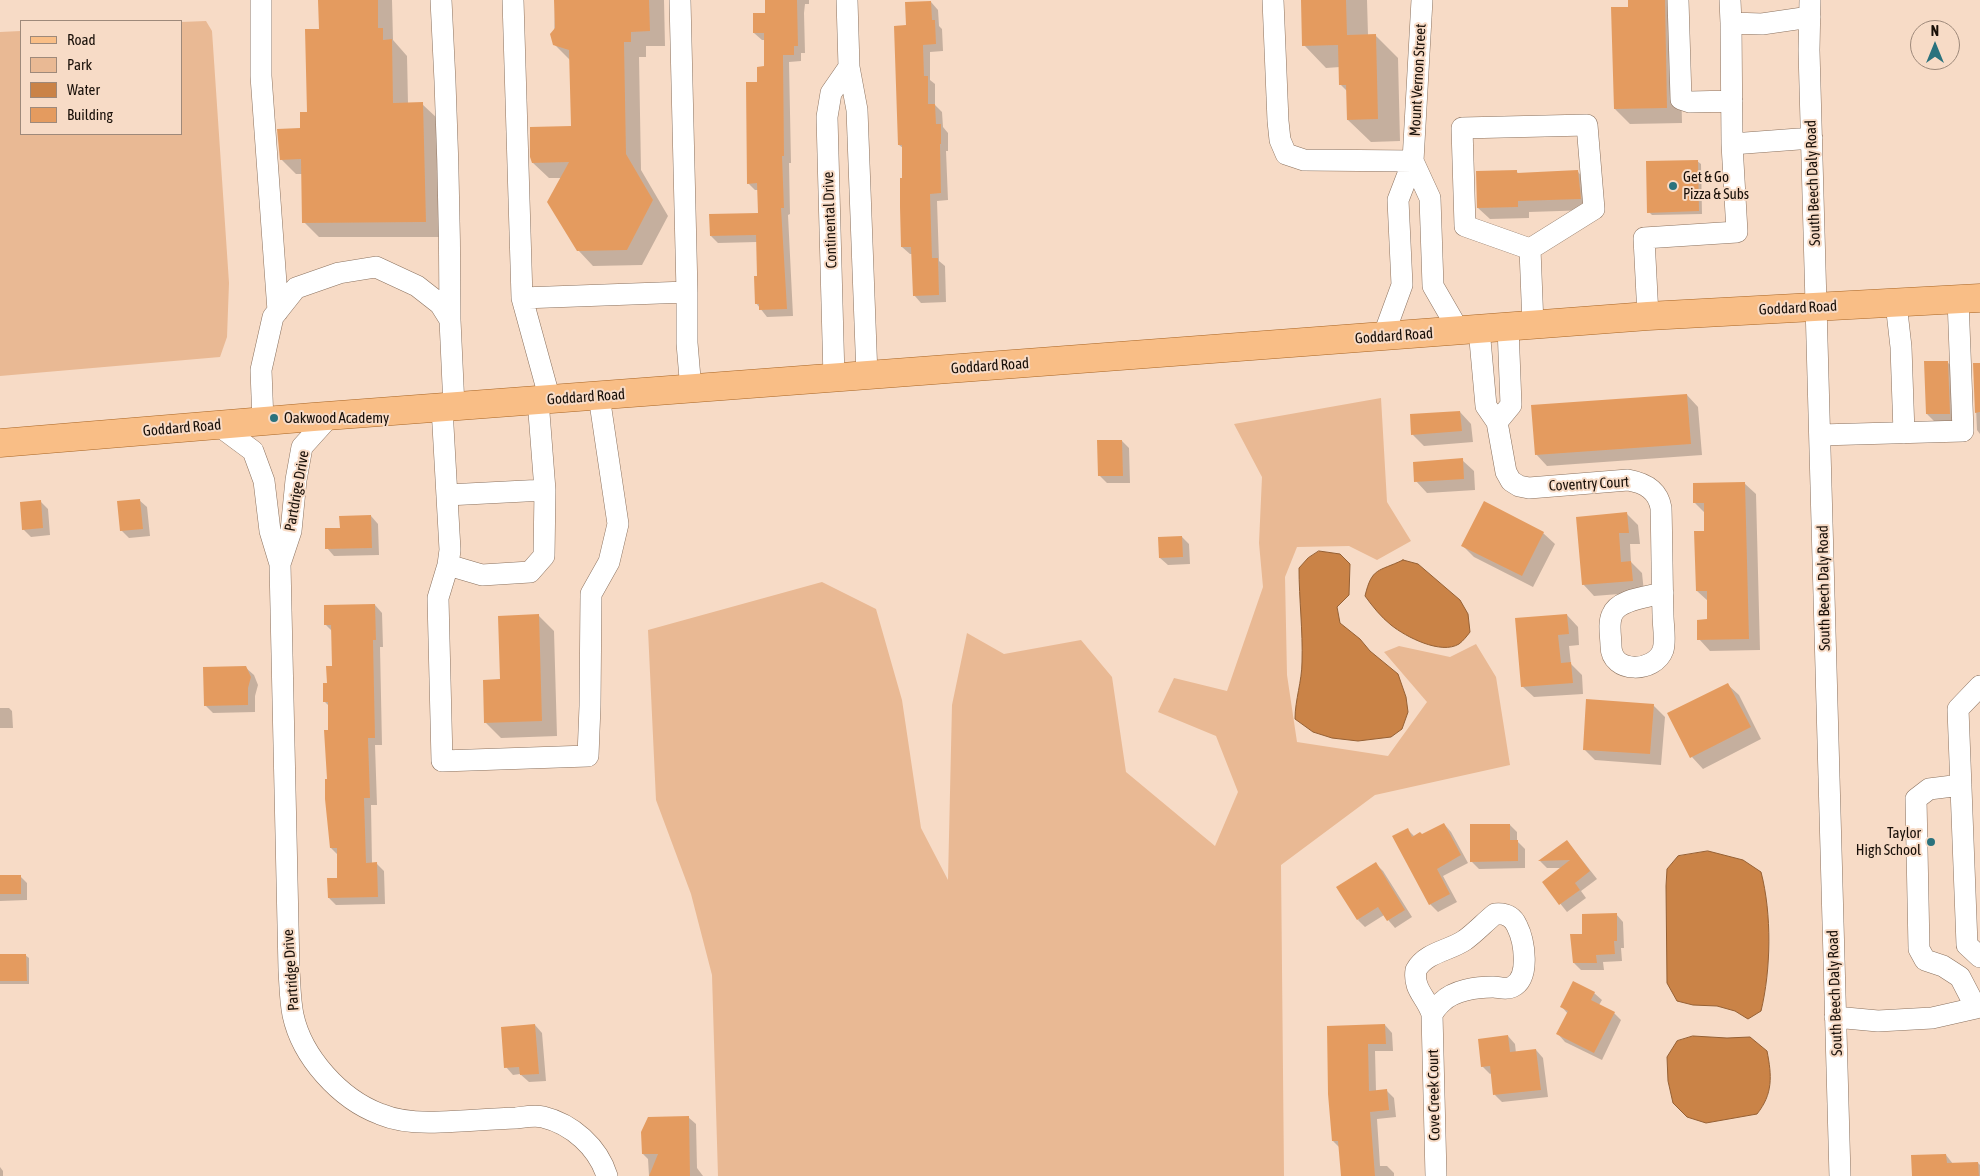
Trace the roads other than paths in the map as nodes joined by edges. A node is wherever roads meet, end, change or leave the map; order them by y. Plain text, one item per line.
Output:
1 (262, 0) edge
2 (441, 0) edge
3 (513, 0) edge
4 (680, 0) edge
5 (847, 0) edge
6 (1273, 0) edge
7 (1422, 0) edge
8 (1678, 0) edge
9 (1730, 0) edge
10 (1810, 8) edge
11 (1731, 23) junction
12 (849, 67) junction
13 (1732, 101) junction
14 (1812, 138) junction
15 (1732, 144) junction
16 (1413, 160) junction
17 (1530, 249) junction
18 (687, 292) junction
19 (522, 298) junction
20 (1969, 299) edge
21 (1896, 303) junction
22 (1816, 307) junction
23 (278, 311) junction
24 (1648, 316) junction
25 (450, 320) junction
26 (1521, 326) junction
27 (1469, 330) junction
28 (1383, 337) junction
29 (867, 376) junction
30 (834, 378) junction
31 (691, 390) junction
32 (599, 396) junction
33 (544, 400) junction
34 (448, 407) junction
35 (330, 416) junction
36 (263, 422) junction
37 (1497, 422) junction
38 (218, 425) junction
39 (1904, 433) junction
40 (1820, 435) junction
41 (0, 443) edge
42 (545, 490) junction
43 (447, 495) junction
44 (280, 564) junction
45 (448, 565) junction
46 (1663, 593) dead end
47 (1980, 686) edge
48 (1961, 786) junction
49 (1980, 958) edge
50 (1978, 1007) edge
51 (1432, 1014) junction
52 (1835, 1017) junction
53 (607, 1176) edge
54 (1436, 1176) edge
55 (1840, 1176) edge

1 - 23 street
2 - 25 street
3 - 19 street
4 - 18 street
5 - 12 street, Continental Drive
6 - 16 street
7 - 16 street, Mount Vernon Street
8 - 13 street
9 - 11 street
10 - 11 street
10 - 14 street, South Beech Daly Road
11 - 13 street
12 - 29 street, Continental Drive
12 - 30 street, Continental Drive
13 - 15 street
14 - 15 street
14 - 22 street, South Beech Daly Road
15 - 24 street
16 - 27 street, Mount Vernon Street
16 - 28 street, Mount Vernon Street
17 - 17 street
17 - 26 street
18 - 19 street
18 - 31 street
19 - 33 street
20 - 21 main road, Goddard Road
20 - 39 street
21 - 22 main road, Goddard Road
21 - 39 street
22 - 24 main road, Goddard Road
22 - 40 street, South Beech Daly Road
23 - 25 street
23 - 36 street
24 - 26 main road, Goddard Road
25 - 34 street
26 - 27 main road, Goddard Road
26 - 37 street
27 - 28 main road, Goddard Road
27 - 37 street, Coventry Court
28 - 29 main road, Goddard Road
29 - 30 main road, Goddard Road
30 - 31 main road, Goddard Road
31 - 32 main road, Goddard Road
32 - 33 main road, Goddard Road
32 - 45 street
33 - 34 main road, Goddard Road
33 - 42 street
34 - 35 main road, Goddard Road
34 - 43 street
35 - 36 main road, Goddard Road
35 - 44 street, Partdrige Drive
36 - 38 main road, Goddard Road
37 - 46 street, Coventry Court
38 - 41 main road, Goddard Road
38 - 44 street, Partdrige Drive
39 - 40 street
40 - 52 street, South Beech Daly Road
42 - 43 street
42 - 45 street
43 - 45 street
44 - 53 street, Partridge Drive
47 - 48 street
48 - 49 street
48 - 50 street
50 - 52 street
51 - 51 street, Cove Creek Court
51 - 54 street, Cove Creek Court
52 - 55 street, South Beech Daly Road

